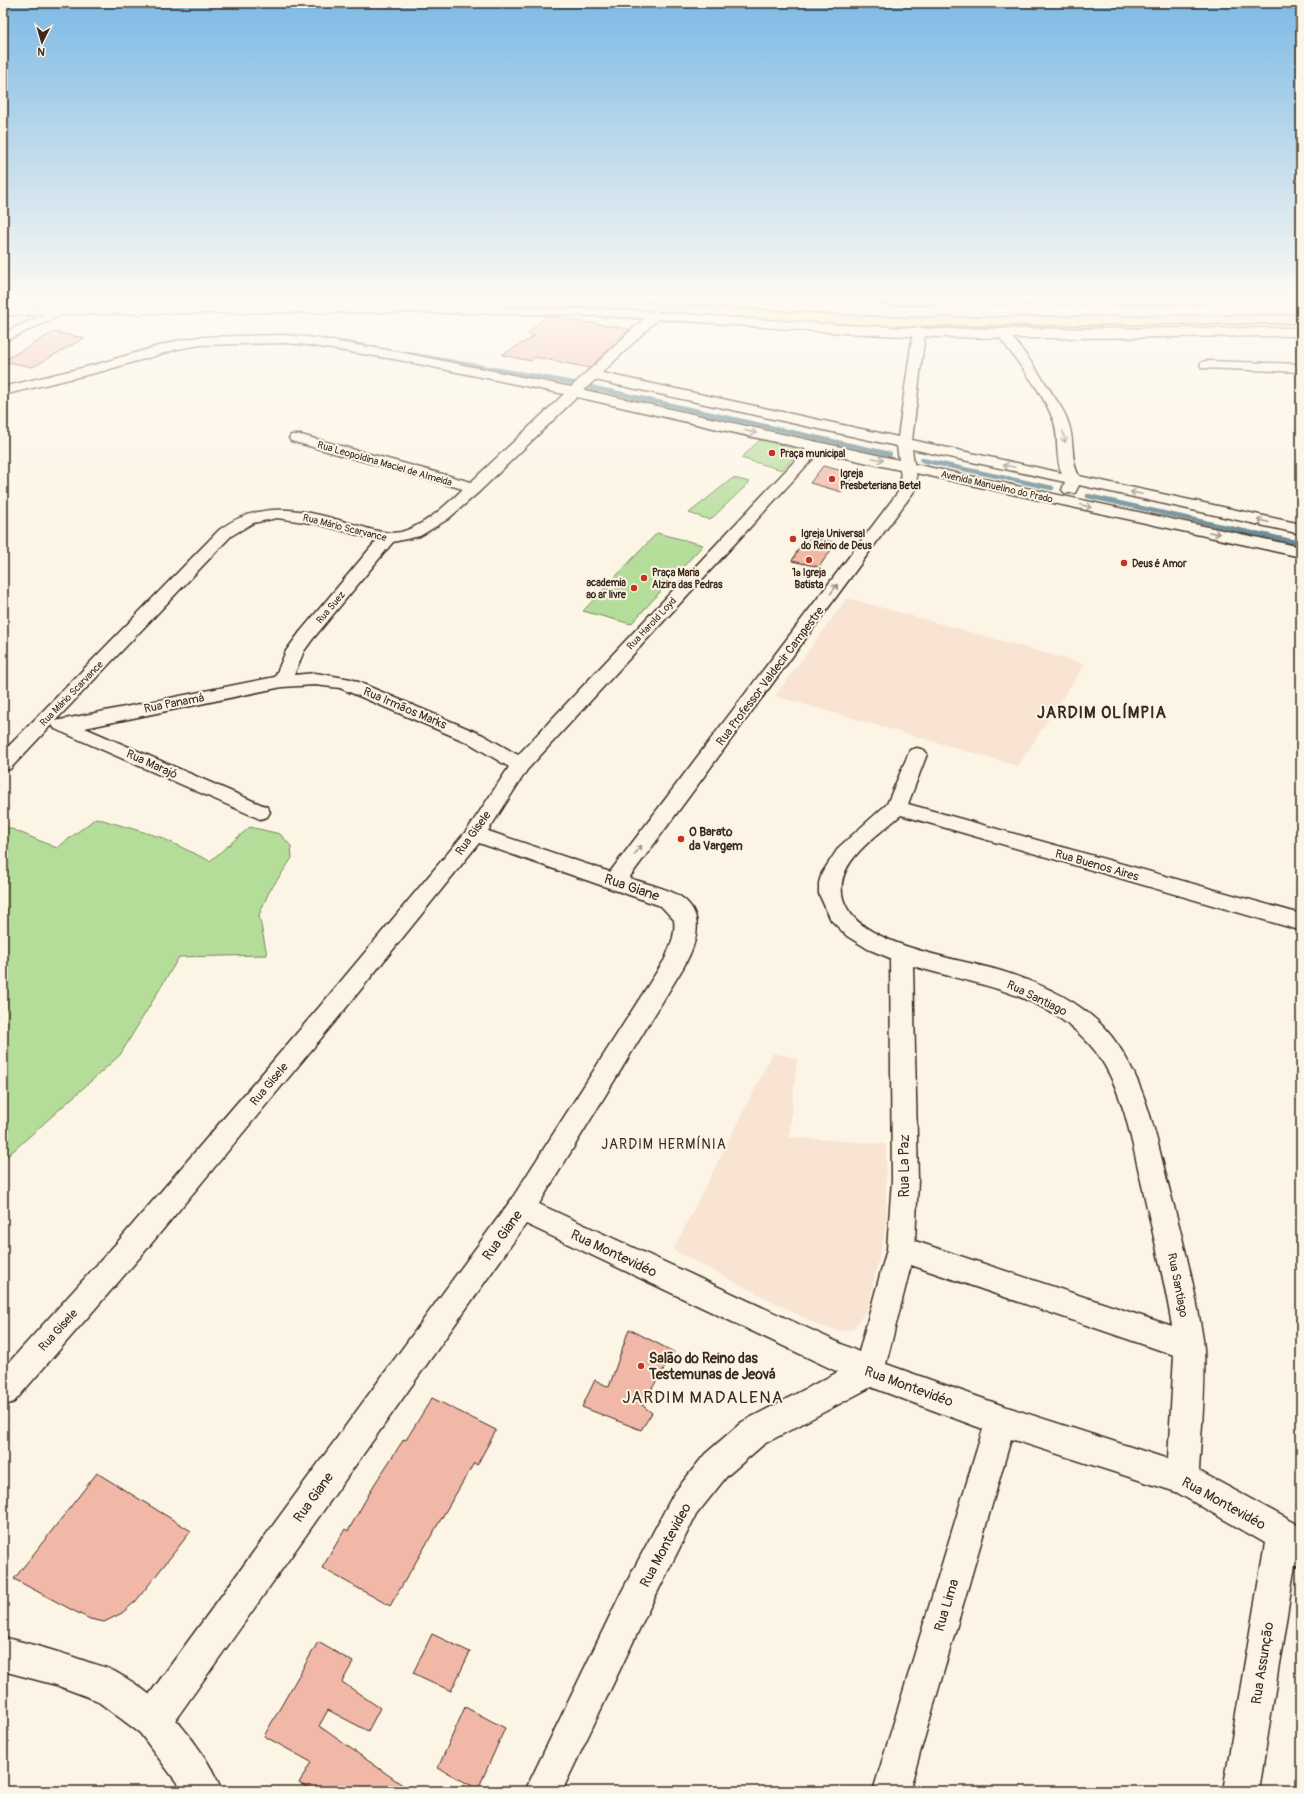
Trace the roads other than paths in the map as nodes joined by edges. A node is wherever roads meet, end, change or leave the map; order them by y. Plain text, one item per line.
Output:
1 (33, 384) edge
2 (535, 384) edge
3 (584, 384) edge
4 (631, 384) edge
5 (912, 384) edge
6 (1039, 384) edge
7 (3, 391) edge
8 (576, 392) junction
9 (296, 438) dead end
10 (904, 444) junction
11 (816, 447) junction
12 (908, 466) junction
13 (1073, 479) junction
14 (475, 488) junction
15 (1068, 502) junction
16 (1301, 529) edge
17 (387, 539) junction
18 (1301, 552) edge
19 (282, 681) junction
20 (43, 721) junction
21 (66, 726) junction
22 (917, 754) dead end
23 (3, 764) edge
24 (520, 765) junction
25 (896, 807) junction
26 (260, 812) dead end
27 (475, 834) junction
28 (615, 881) junction
29 (1300, 921) edge
30 (901, 955) junction
31 (521, 1209) junction
32 (901, 1249) junction
33 (1189, 1346) junction
34 (869, 1372) junction
35 (3, 1391) edge
36 (1001, 1420) junction
37 (1183, 1479) junction
38 (1292, 1542) edge
39 (3, 1654) edge
40 (153, 1720) junction
41 (204, 1791) edge
42 (543, 1791) edge
43 (891, 1791) edge
44 (1241, 1791) edge

1 - 7 street
2 - 8 street
3 - 8 street, Rua Mário Scarvance
4 - 10 street, Avenida Manuelino do Prado
5 - 10 street, Rua Professor Valdecir Campestre
6 -> 13 street
8 -> 11 street, Avenida Manuelino do Prado
8 - 14 street, Rua Mário Scarvance
9 - 14 street, Rua Leopoldina Maciel de Almeida
10 - 12 street, Rua Professor Valdecir Campestre
13 -> 10 street, Avenida Manuelino do Prado
11 -> 12 street, Avenida Manuelino do Prado
11 - 24 street, Rua Harold Loyd
12 - 15 street, Avenida Manuelino do Prado
28 -> 12 street, Rua Professor Valdecir Campestre
13 - 15 street
16 -> 13 street, Avenida Manuelino do Prado
14 - 17 street, Rua Mário Scarvance
15 -> 18 street, Avenida Manuelino do Prado
17 - 19 street, Rua Suez
17 - 20 street, Rua Mário Scarvance
19 - 21 street, Rua Panamá
19 - 24 street, Rua Irmãos Marks
20 - 21 street, Rua Marajó
20 - 23 street, Rua Mário Scarvance
21 - 26 street, Rua Marajó
22 - 25 street, Rua Santiago
24 - 27 street, Rua Gisele
25 - 29 street, Rua Buenos Aires
25 - 30 street, Rua Santiago
27 - 28 street, Rua Giane
27 - 35 street, Rua Gisele
28 - 31 street, Rua Giane
30 - 32 street, Rua La Paz
30 - 33 street, Rua Santiago
31 - 34 street, Rua Montevidéo
31 - 40 street, Rua Giane
32 - 33 street
32 - 34 street, Rua La Paz
33 - 37 street, Rua Santiago
34 - 36 street, Rua Montevidéo
34 - 42 street, Rua Montevideo
36 - 37 street, Rua Montevidéo
36 - 43 street, Rua Lima
37 - 38 street, Rua Montevidéo
38 - 44 street, Rua Assunção
39 - 40 street
40 - 41 street

